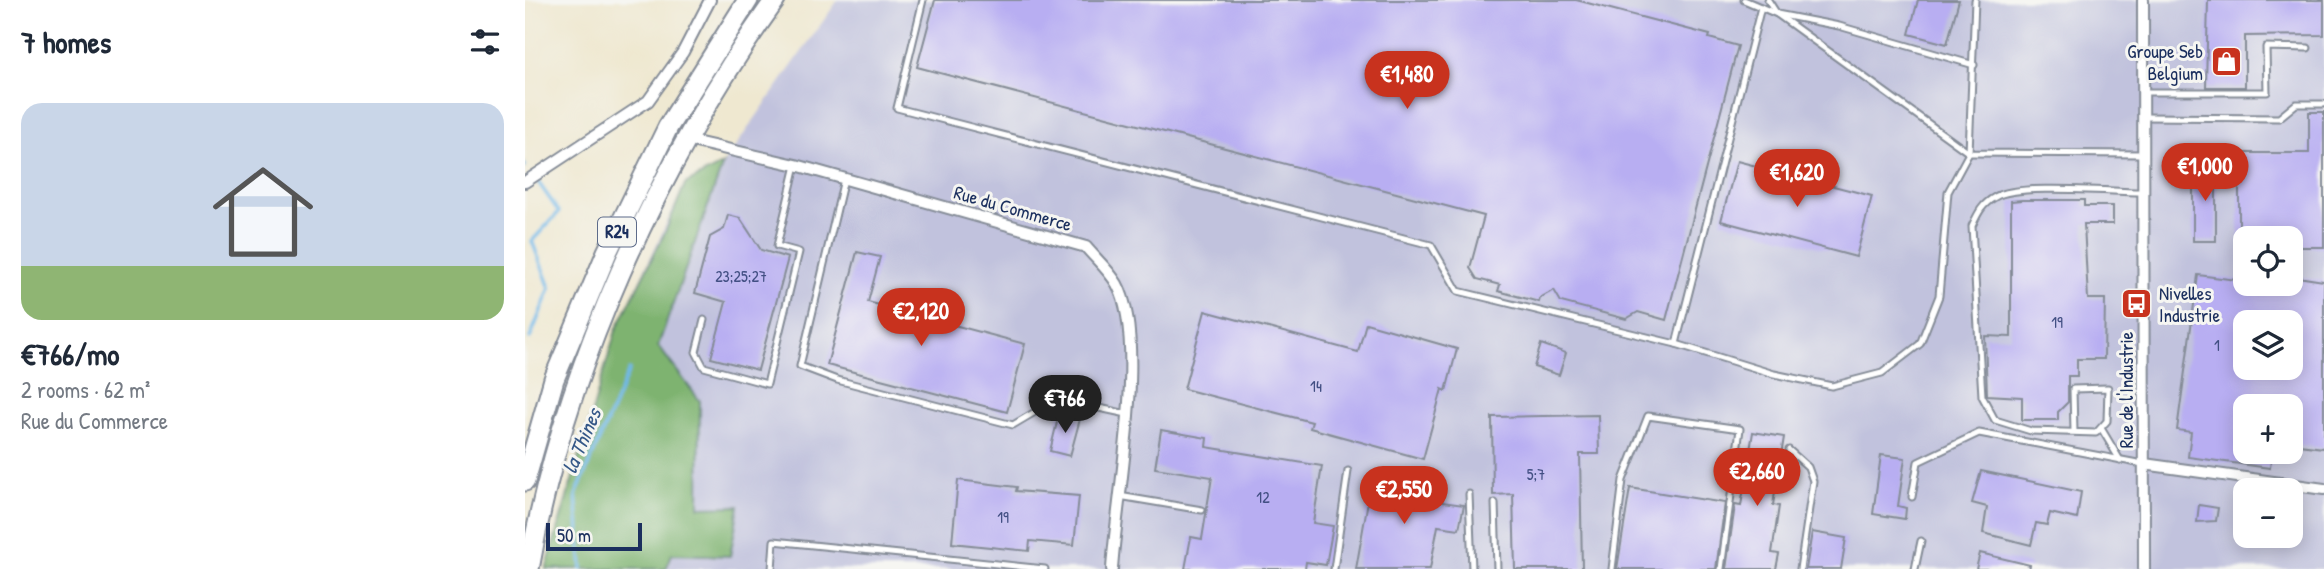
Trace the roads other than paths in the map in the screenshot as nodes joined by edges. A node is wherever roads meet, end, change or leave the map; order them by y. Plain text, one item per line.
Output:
1 (711, 0) edge
2 (748, 0) edge
3 (775, 0) edge
4 (923, 0) edge
5 (1744, 0) edge
6 (1767, 0) edge
7 (1975, 0) edge
8 (2143, 0) edge
9 (1761, 7) junction
10 (1777, 14) junction
11 (2308, 48) dead end
12 (1974, 65) junction
13 (2143, 92) junction
14 (2324, 104) edge
15 (2143, 117) junction
16 (687, 140) junction
17 (1969, 153) junction
18 (2143, 154) junction
19 (796, 165) junction
20 (844, 179) junction
21 (527, 181) edge
22 (2143, 192) junction
23 (704, 320) dead end
24 (1676, 344) junction
25 (1127, 414) junction
26 (2101, 428) junction
27 (2074, 432) junction
28 (1789, 450) dead end
29 (2120, 460) junction
30 (2144, 464) junction
31 (1347, 471) dead end
32 (525, 481) edge
33 (2324, 489) edge
34 (1469, 494) dead end
35 (1119, 496) junction
36 (1912, 497) dead end
37 (1495, 503) dead end
38 (1202, 510) dead end
39 (1921, 541) dead end
40 (530, 569) edge
41 (772, 569) edge
42 (1045, 569) edge
43 (1112, 569) edge
44 (1334, 569) edge
45 (1472, 569) edge
46 (1497, 569) edge
47 (1612, 569) edge
48 (1721, 569) edge
49 (1800, 569) edge
50 (1915, 569) edge
51 (2144, 569) edge

1 - 21 street
2 - 32 highway, R24
3 - 16 highway, R24
4 - 24 lane
5 - 9 lane
6 - 10 lane
7 - 12 lane
8 - 13 street, Rue de l'Industrie
9 - 10 lane
9 - 24 lane
10 - 12 lane
10 - 17 lane
11 - 13 lane
12 - 17 lane
13 - 15 street, Rue de l'Industrie
14 - 15 lane
15 - 18 street, Rue de l'Industrie
16 - 19 street, Rue du Commerce
16 - 40 highway, R24
17 - 18 lane
17 - 24 lane
18 - 22 street, Rue de l'Industrie
19 - 20 street, Rue du Commerce
19 - 23 lane
20 - 25 street, Rue du Commerce
20 - 25 lane
22 - 27 lane
22 - 30 street, Rue de l'Industrie
25 - 35 street, Rue du Commerce
26 - 27 lane
26 - 27 lane
26 - 29 lane
28 - 49 lane
29 - 30 lane
29 - 36 lane
30 - 33 street
30 - 51 street, Rue de l'Industrie
31 - 44 lane
34 - 45 lane
35 - 38 lane
35 - 43 street, Rue du Commerce
37 - 46 lane
39 - 50 lane
41 - 42 lane
47 - 48 lane

